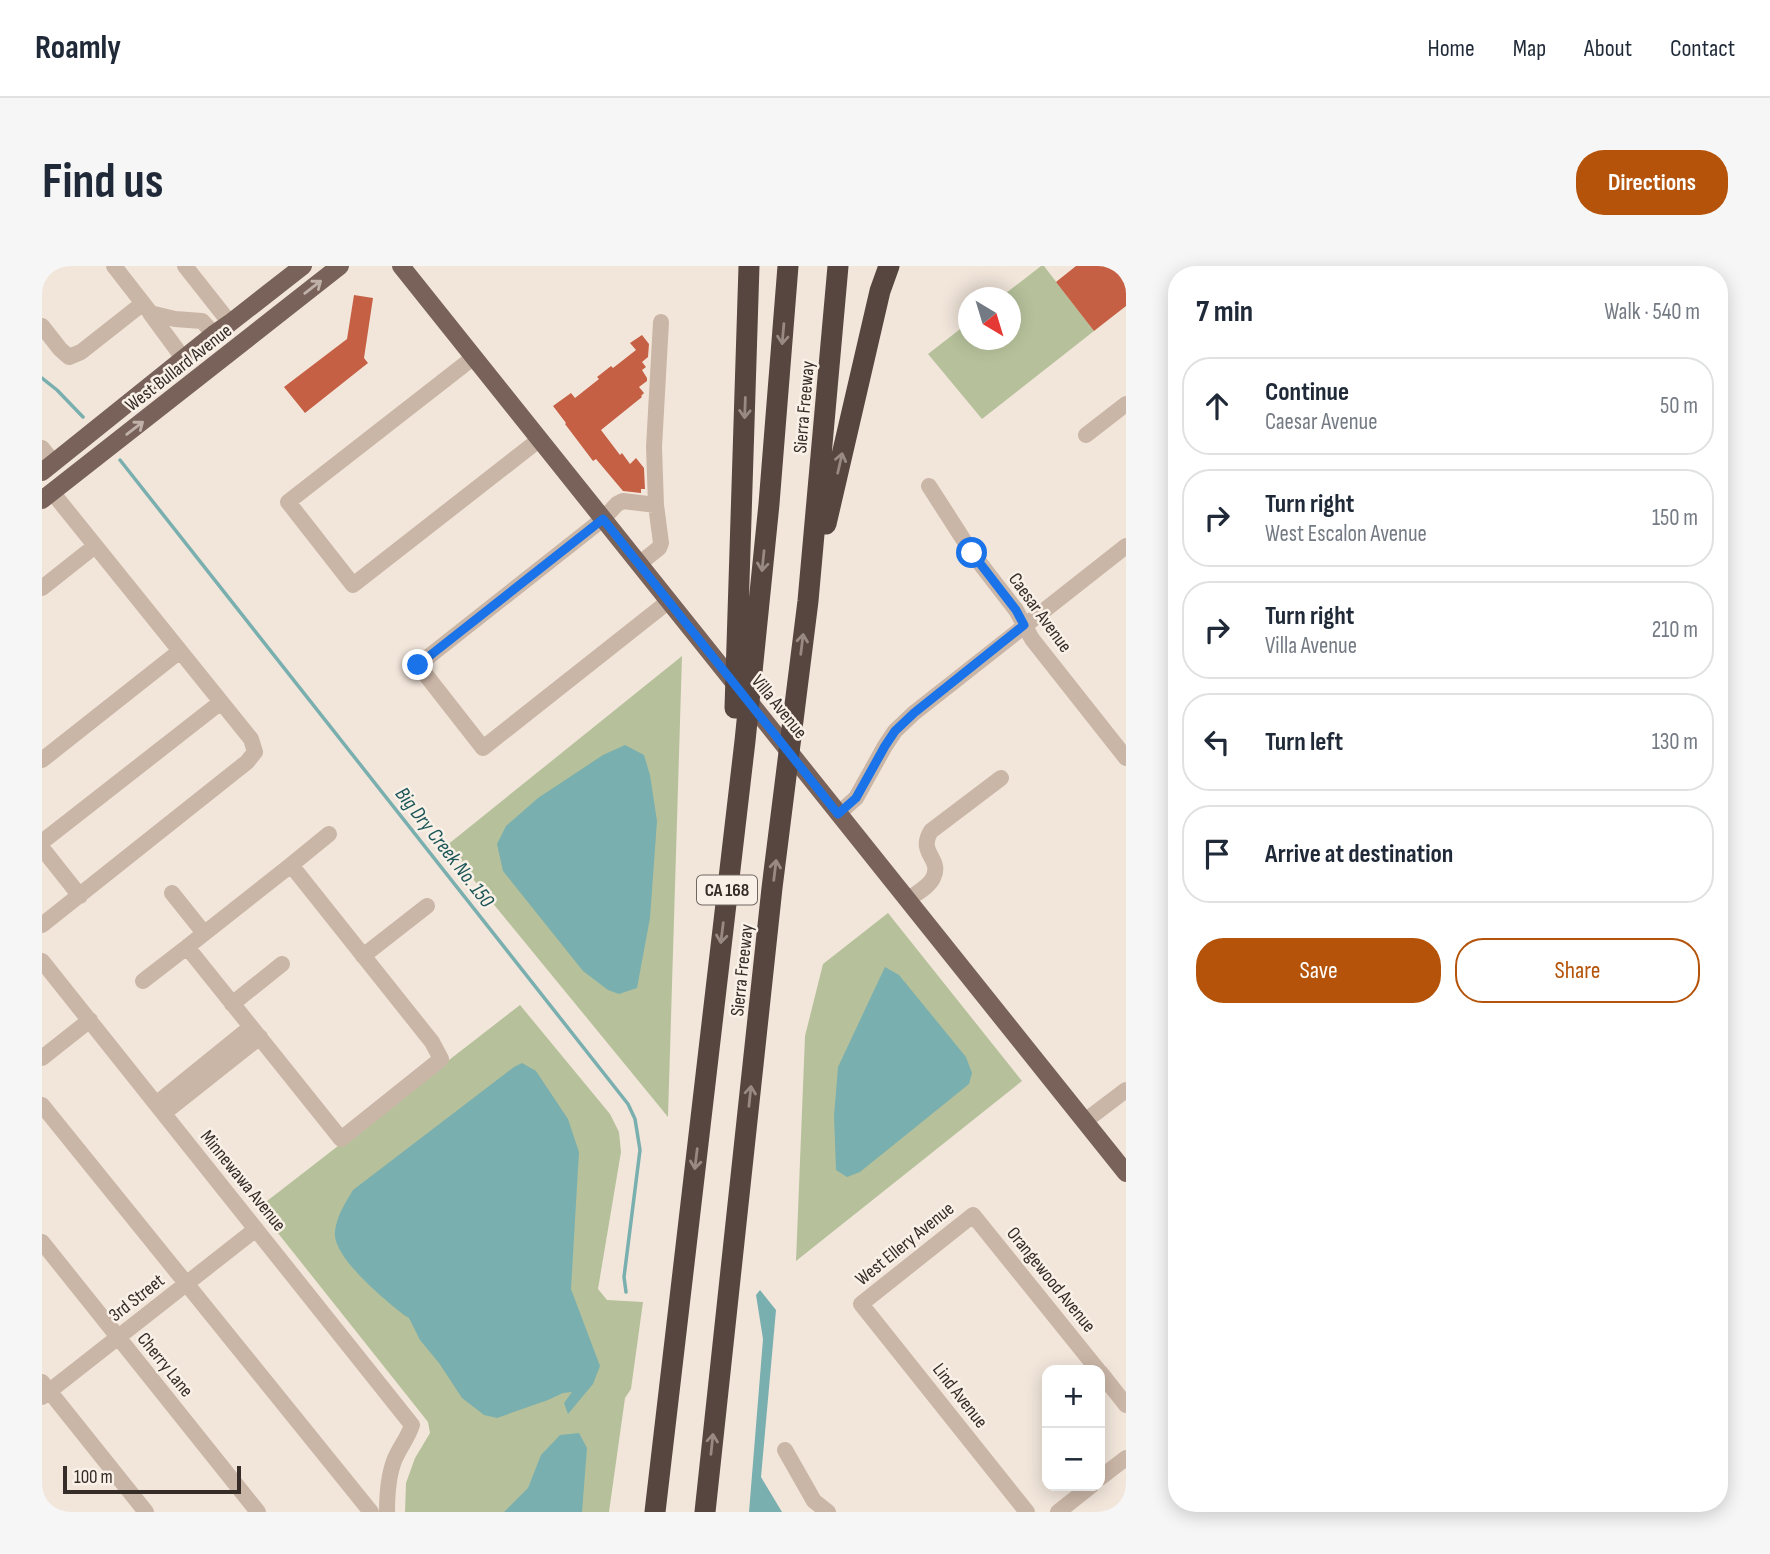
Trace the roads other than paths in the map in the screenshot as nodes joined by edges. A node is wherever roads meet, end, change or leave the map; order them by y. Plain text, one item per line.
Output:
1 (114, 266) edge
2 (185, 266) edge
3 (303, 266) edge
4 (340, 266) edge
5 (401, 266) edge
6 (749, 266) edge
7 (788, 266) edge
8 (838, 266) edge
9 (889, 266) edge
10 (146, 308) junction
11 (661, 322) dead end
12 (230, 323) junction
13 (42, 327) edge
14 (214, 334) junction
15 (474, 357) junction
16 (183, 358) junction
17 (128, 404) junction
18 (1126, 404) edge
19 (1087, 435) dead end
20 (540, 439) junction
21 (42, 448) edge
22 (48, 467) edge
23 (929, 486) dead end
24 (47, 496) edge
25 (656, 505) junction
26 (603, 519) junction
27 (95, 546) junction
28 (1126, 546) edge
29 (639, 564) junction
30 (42, 588) edge
31 (669, 601) junction
32 (808, 601) junction
33 (1024, 625) junction
34 (180, 651) junction
35 (221, 702) junction
36 (1126, 758) edge
37 (42, 760) edge
38 (1001, 778) dead end
39 (837, 813) junction
40 (329, 834) dead end
41 (42, 842) edge
42 (42, 848) edge
43 (291, 864) junction
44 (730, 869) junction
45 (172, 893) dead end
46 (80, 896) junction
47 (907, 900) junction
48 (427, 906) dead end
49 (42, 925) edge
50 (204, 933) junction
51 (187, 947) junction
52 (363, 956) junction
53 (42, 961) edge
54 (282, 964) dead end
55 (143, 981) dead end
56 (232, 1003) junction
57 (90, 1020) junction
58 (256, 1032) junction
59 (42, 1058) edge
60 (1126, 1090) edge
61 (42, 1105) edge
62 (160, 1109) junction
63 (1085, 1121) junction
64 (1126, 1173) edge
65 (973, 1214) joint
66 (256, 1229) junction
67 (42, 1242) edge
68 (186, 1284) junction
69 (861, 1304) joint
70 (118, 1338) junction
71 (1094, 1365) edge
72 (1105, 1379) edge
73 (45, 1390) edge
74 (1126, 1405) edge
75 (785, 1450) dead end
76 (1126, 1458) edge
77 (1105, 1475) edge
78 (1085, 1491) edge
79 (146, 1512) edge
80 (258, 1512) edge
81 (371, 1512) edge
82 (387, 1512) edge
83 (655, 1512) edge
84 (705, 1512) edge
85 (828, 1512) edge
86 (1027, 1512) edge
87 (1058, 1512) edge

1 - 10 street
2 - 12 street
3 - 12 main road, West Bullard Avenue
24 -> 4 main road, West Bullard Avenue
5 - 15 main road, Villa Avenue
6 -> 44 highway
7 -> 44 highway, Sierra Freeway / CA 168
8 - 32 highway, Sierra Freeway / CA 168
32 -> 9 highway
10 - 13 street
10 - 14 street
10 - 16 street
11 - 25 street
12 - 14 main road, West Bullard Avenue
14 - 16 main road, West Bullard Avenue
15 - 20 main road, Villa Avenue
15 - 20 street
16 - 17 main road, West Bullard Avenue
17 - 22 main road, West Bullard Avenue
17 - 24 main road
18 - 19 street
20 - 26 main road, Villa Avenue
21 - 22 street
23 - 33 street, Caesar Avenue
24 - 27 street
25 - 26 street
25 - 29 street
26 - 29 main road, Villa Avenue
26 - 31 street
27 - 30 street
27 - 34 street
28 - 33 street
29 - 31 main road, Villa Avenue
31 - 39 main road, Villa Avenue
84 -> 32 highway, Sierra Freeway / CA 168
33 - 36 street, Caesar Avenue
33 - 39 street
34 - 35 street
34 - 37 street
35 - 41 street
35 - 46 street
38 - 47 street
39 - 47 main road, Villa Avenue
40 - 43 street
42 - 46 street
43 - 50 street
43 - 52 street
44 -> 83 highway, Sierra Freeway / CA 168
45 - 50 street
46 - 49 street
47 - 63 main road, Villa Avenue
48 - 52 street
50 - 51 street
51 - 55 street
51 - 56 street
52 - 58 street
53 - 57 street, Minnewawa Avenue
54 - 56 street
56 - 58 street
57 - 59 street
57 - 62 street, Minnewawa Avenue
58 - 62 street
60 - 63 street
61 - 68 street
62 - 66 street, Minnewawa Avenue
63 - 64 main road, Villa Avenue
65 - 69 street, West Ellery Avenue
65 - 71 street, Orangewood Avenue
66 - 68 street, 3rd Street
66 - 82 street, Minnewawa Avenue
67 - 70 street, Cherry Lane
68 - 70 street, 3rd Street
68 - 81 street
69 - 86 street, Lind Avenue
70 - 73 street, 3rd Street
70 - 80 street, Cherry Lane
72 - 74 street, Orangewood Avenue
73 - 79 street
75 - 85 street
76 - 77 street
78 - 87 street

